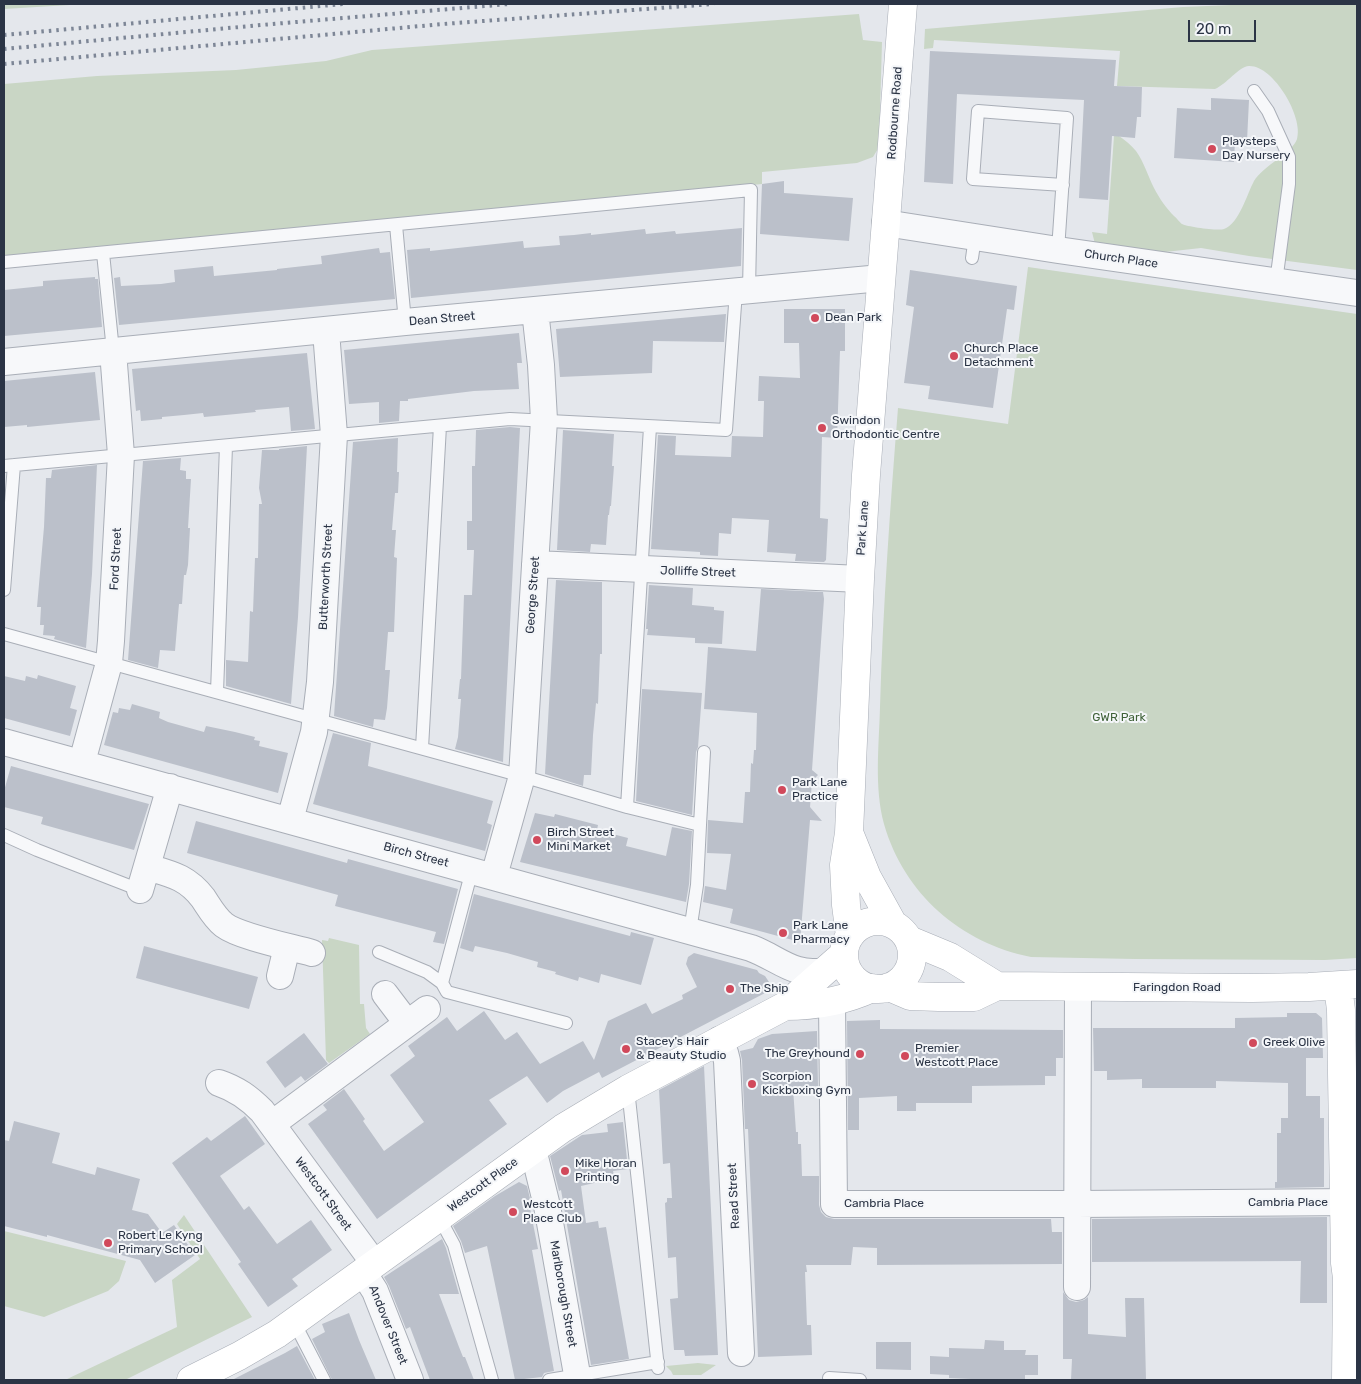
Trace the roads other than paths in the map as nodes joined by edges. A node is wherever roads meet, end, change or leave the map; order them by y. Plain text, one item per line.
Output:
1 (903, 4) edge
2 (1254, 92) dead end
3 (1063, 185) junction
4 (885, 223) junction
5 (396, 225) junction
6 (1058, 250) junction
7 (103, 253) junction
8 (4, 262) edge
9 (881, 278) junction
10 (1276, 282) junction
11 (742, 290) junction
12 (1357, 293) edge
13 (535, 310) junction
14 (405, 322) junction
15 (326, 330) junction
16 (113, 351) junction
17 (4, 362) edge
18 (544, 420) junction
19 (440, 426) junction
20 (650, 427) junction
21 (334, 435) junction
22 (226, 446) junction
23 (120, 455) junction
24 (9, 465) edge
25 (535, 564) junction
26 (640, 570) junction
27 (860, 579) junction
28 (4, 590) edge
29 (4, 634) edge
30 (109, 663) junction
31 (217, 692) junction
32 (316, 719) junction
33 (6, 746) edge
34 (422, 748) junction
35 (704, 752) dead end
36 (82, 762) junction
37 (522, 776) junction
38 (170, 787) junction
39 (627, 807) junction
40 (290, 820) junction
41 (700, 825) junction
42 (849, 833) junction
43 (4, 835) edge
44 (483, 873) junction
45 (144, 878) junction
46 (690, 931) junction
47 (901, 932) junction
48 (287, 947) junction
49 (379, 952) dead end
50 (312, 953) dead end
51 (840, 954) junction
52 (280, 976) dead end
53 (442, 983) junction
54 (1348, 985) edge
55 (997, 986) junction
56 (880, 987) junction
57 (1078, 988) junction
58 (385, 994) dead end
59 (832, 1002) junction
60 (785, 1006) junction
61 (566, 1023) dead end
62 (718, 1040) junction
63 (219, 1083) dead end
64 (628, 1089) junction
65 (1350, 1116) edge
66 (272, 1124) junction
67 (533, 1149) junction
68 (1351, 1202) edge
69 (1076, 1204) junction
70 (438, 1217) junction
71 (369, 1268) junction
72 (1077, 1287) dead end
73 (294, 1322) junction
74 (741, 1353) dead end
75 (578, 1378) edge
76 (829, 1378) dead end
77 (190, 1380) edge
78 (324, 1380) edge
79 (410, 1380) edge
80 (492, 1380) edge
81 (549, 1380) edge
82 (860, 1380) edge
83 (1346, 1380) edge

1 - 4 main road, Rodbourne Road
2 - 10 lane
3 - 3 lane
3 - 6 lane
4 - 6 street, Church Place
4 - 9 main road, Park Lane
5 - 7 lane
5 - 11 lane
5 - 14 lane
6 - 10 street, Church Place
7 - 8 lane
7 - 16 lane
9 - 11 street, Dean Street
9 - 27 main road, Park Lane
10 - 12 street, Church Place
11 - 13 street, Dean Street
11 - 20 lane
13 - 14 street, Dean Street
13 - 18 street, George Street
14 - 15 street, Dean Street
15 - 16 street, Dean Street
15 - 21 street, Butterworth Street
16 - 17 street, Dean Street
16 - 23 street, Ford Street
18 - 19 lane
18 - 20 lane
18 - 25 street, George Street
19 - 21 lane
19 - 34 lane
20 - 26 lane
21 - 22 lane
21 - 32 street, Butterworth Street
22 - 23 lane
22 - 31 lane
23 - 24 lane
23 - 30 street, Ford Street
24 - 28 lane
25 - 26 street, Jolliffe Street
25 - 37 street, George Street
26 - 27 street, Jolliffe Street
26 - 39 lane
27 - 42 main road, Park Lane
29 - 30 lane
30 - 31 lane
30 - 36 street, Ford Street
31 - 32 lane
32 - 34 lane
32 - 40 street, Butterworth Street
33 - 36 street, Birch Street
34 - 37 lane
35 - 41 lane
36 - 38 street, Birch Street
37 - 39 lane
37 - 44 street, George Street
38 - 40 street, Birch Street
38 - 45 street
39 - 41 lane
40 - 44 street, Birch Street
41 - 46 lane
42 - 47 main road, Park Lane
42 - 51 main road, Park Lane
43 - 45 lane
44 - 46 street, Birch Street
44 - 53 lane
45 - 48 street
46 - 51 street, Birch Street
47 - 51 main road
47 - 55 main road, Faringdon Road
47 - 56 main road, Park Lane
48 - 50 street
48 - 52 street
49 - 53 lane
51 - 56 main road, Park Lane
51 - 60 main road, Westcott Place
53 - 61 lane
54 - 57 main road, Faringdon Road
54 - 65 main road, Cambria Place
55 - 56 main road, Faringdon Road
55 - 57 main road, Faringdon Road
56 - 59 main road, Westcott Place
57 - 69 street
58 - 66 street
59 - 60 main road, Westcott Place
59 - 69 street, Cambria Place
60 - 62 main road, Westcott Place
62 - 64 main road, Westcott Place
62 - 74 street, Read Street
63 - 66 street, Westcott Street
64 - 67 main road, Westcott Place
64 - 75 lane
65 - 68 main road, Cambria Place
66 - 71 street, Westcott Street
67 - 70 main road, Westcott Place
67 - 75 street, Marlborough Street
68 - 69 street, Cambria Place
68 - 83 main road
69 - 72 street
70 - 71 main road, Westcott Place
70 - 80 lane
71 - 73 main road, Westcott Place
71 - 79 street, Andover Street
73 - 77 main road, Westcott Place
73 - 78 lane
75 - 81 lane
76 - 82 lane

